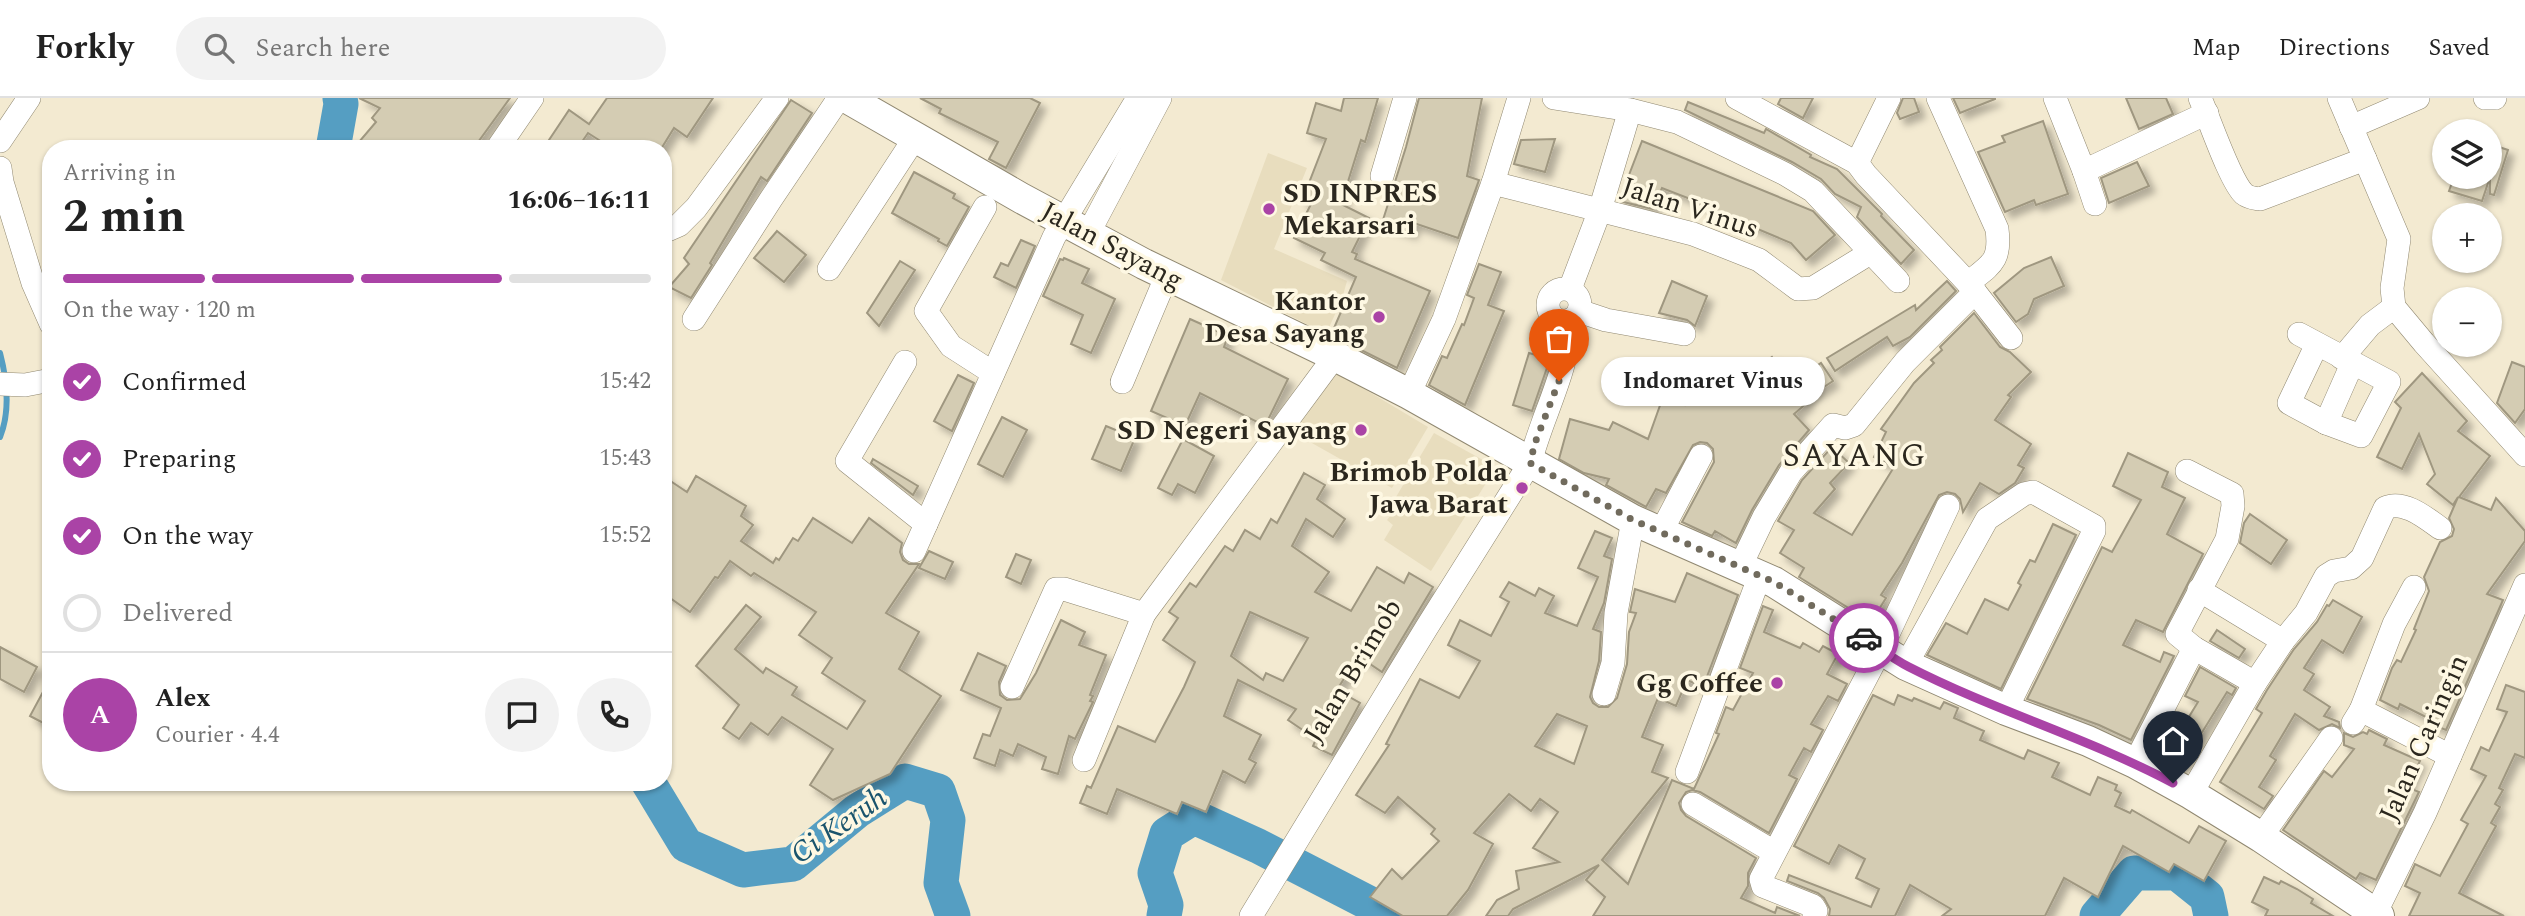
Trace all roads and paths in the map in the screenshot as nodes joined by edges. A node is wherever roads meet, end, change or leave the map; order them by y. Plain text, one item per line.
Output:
1 (29, 98) edge
2 (532, 98) edge
3 (777, 98) edge
4 (839, 98) edge
5 (847, 98) edge
6 (1138, 98) edge
7 (1160, 98) edge
8 (1405, 98) edge
9 (1519, 98) edge
10 (1554, 98) edge
11 (1737, 98) edge
12 (1889, 98) edge
13 (1938, 98) edge
14 (2055, 98) edge
15 (2339, 98) edge
16 (2418, 98) edge
17 (2486, 98) edge
18 (2495, 98) edge
19 (1768, 105) edge
20 (2204, 106) edge
21 (1630, 110) junction
22 (2351, 127) junction
23 (916, 136) junction
24 (503, 140) edge
25 (0, 141) edge
26 (2365, 159) junction
27 (1857, 163) junction
28 (0, 168) edge
29 (2084, 170) junction
30 (1382, 176) dead end
31 (1493, 183) junction
32 (2095, 204) dead end
33 (985, 207) dead end
34 (1600, 211) junction
35 (672, 228) edge
36 (1077, 228) junction
37 (1870, 253) junction
38 (829, 269) dead end
39 (1167, 275) junction
40 (1898, 281) dead end
41 (1972, 287) junction
42 (42, 304) edge
43 (2394, 307) junction
44 (1575, 315) junction
45 (694, 319) dead end
46 (1684, 334) dead end
47 (2011, 338) dead end
48 (1335, 356) junction
49 (2347, 361) junction
50 (905, 362) dead end
51 (993, 373) junction
52 (42, 381) edge
53 (1122, 382) dead end
54 (10, 384) edge
55 (1409, 394) junction
56 (2326, 423) junction
57 (1528, 455) junction
58 (2525, 455) edge
59 (1701, 456) dead end
60 (2187, 471) dead end
61 (1948, 506) dead end
62 (1633, 520) junction
63 (926, 524) junction
64 (2440, 528) dead end
65 (1661, 532) junction
66 (914, 551) dead end
67 (1750, 571) junction
68 (2414, 587) dead end
69 (2199, 590) junction
70 (2523, 594) edge
71 (1144, 614) junction
72 (2283, 641) junction
73 (2194, 648) junction
74 (1881, 649) junction
75 (1906, 665) junction
76 (2255, 683) junction
77 (1012, 687) dead end
78 (1604, 694) dead end
79 (2006, 710) junction
80 (2331, 738) dead end
81 (2450, 755) junction
82 (1084, 760) dead end
83 (2135, 763) junction
84 (1687, 772) dead end
85 (2191, 794) junction
86 (1693, 804) dead end
87 (2261, 837) junction
88 (1774, 852) junction
89 (1273, 869) junction
90 (2377, 915) edge
91 (1239, 916) edge
92 (1251, 916) edge
93 (1814, 916) edge

1 - 25 street
2 - 24 street
3 - 35 street
4 - 45 street
5 - 23 main road, Jalan Sayang
6 - 36 street
7 - 36 street
8 - 30 street
9 - 31 street
10 - 21 street
11 - 19 street
12 - 27 street
13 - 41 street
14 - 29 street
15 - 22 street
16 - 22 street
17 - 18 street
19 - 27 street
20 - 26 street
20 - 29 street
21 - 34 street, Jalan Vinus
21 - 37 street
22 - 26 street
23 - 36 main road, Jalan Sayang
23 - 38 street
26 - 43 street
27 - 41 street
28 - 42 street
29 - 32 street
31 - 34 street, Jalan Vinus
31 - 55 street
33 - 51 street
34 - 37 street, Jalan Vinus
34 - 44 street, Jalan Vinus
36 - 39 main road, Jalan Sayang
36 - 51 street
37 - 40 street
39 - 48 main road, Jalan Sayang
39 - 53 street
41 - 47 street
41 - 67 street
43 - 49 street
43 - 58 street
44 - 46 street
44 - 57 street
48 - 55 main road, Jalan Sayang
48 - 71 street
49 - 56 street
49 - 56 street
49 - 56 street
50 - 63 street
51 - 63 street
52 - 54 street
55 - 57 main road, Jalan Sayang
57 - 62 main road, Jalan Sayang
57 - 89 street, Jalan Brimob
59 - 65 street
60 - 69 street
61 - 74 street
62 - 65 main road, Jalan Sayang
62 - 78 street
63 - 66 street
64 - 72 street
65 - 67 main road, Jalan Sayang
67 - 74 main road, Jalan Sayang
67 - 84 street
68 - 81 street
69 - 72 street
69 - 73 street
70 - 81 street, Jalan Caringin
71 - 77 street
71 - 82 street
72 - 76 street
73 - 76 street
73 - 83 street
74 - 75 main road, Jalan Sayang
74 - 88 street
75 - 79 main road, Jalan Sayang
75 - 79 street
76 - 85 street
79 - 83 main road, Jalan Sayang
80 - 87 street
81 - 90 street, Jalan Caringin
83 - 85 main road, Jalan Sayang
85 - 87 main road, Jalan Sayang
86 - 88 street
87 - 90 main road, Jalan Sayang
88 - 93 street
89 - 91 street, Jalan Brimob
89 - 92 street, Jalan Brimob

